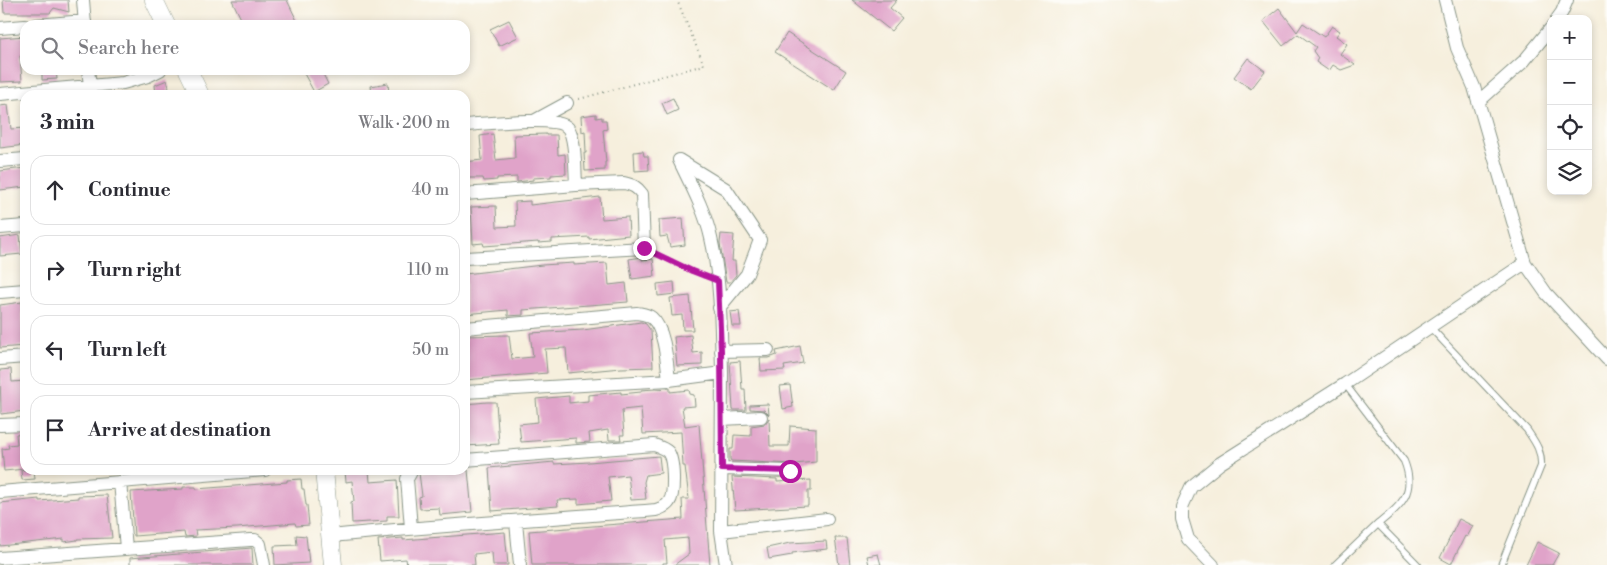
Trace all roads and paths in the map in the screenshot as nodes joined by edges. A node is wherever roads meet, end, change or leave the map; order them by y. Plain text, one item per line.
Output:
1 (83, 0) edge
2 (154, 0) edge
3 (677, 0) edge
4 (1445, 0) edge
5 (1567, 0) edge
6 (1560, 15) edge
7 (85, 20) edge
8 (164, 20) edge
9 (20, 26) edge
10 (0, 28) edge
11 (1547, 33) edge
12 (89, 75) edge
13 (150, 75) edge
14 (190, 75) edge
15 (90, 85) junction
16 (40, 90) edge
17 (198, 90) edge
18 (20, 92) edge
19 (0, 94) edge
20 (1478, 102) junction
21 (567, 103) joint
22 (532, 121) junction
23 (470, 125) edge
24 (20, 159) edge
25 (0, 161) edge
26 (576, 185) junction
27 (470, 194) edge
28 (20, 226) edge
29 (0, 228) edge
30 (644, 248) junction
31 (470, 258) edge
32 (1525, 263) junction
33 (718, 281) junction
34 (20, 290) edge
35 (0, 292) edge
36 (719, 308) junction
37 (1430, 327) junction
38 (470, 328) edge
39 (768, 350) dead end
40 (721, 351) junction
41 (1605, 353) edge
42 (20, 357) edge
43 (0, 359) edge
44 (722, 373) junction
45 (670, 380) junction
46 (1345, 384) junction
47 (470, 392) edge
48 (761, 417) dead end
49 (722, 419) junction
50 (20, 424) edge
51 (0, 425) edge
52 (470, 460) edge
53 (722, 469) junction
54 (790, 471) dead end
55 (200, 475) edge
56 (325, 475) edge
57 (409, 475) edge
58 (120, 482) junction
59 (0, 492) edge
60 (827, 518) dead end
61 (516, 522) junction
62 (1378, 524) junction
63 (411, 528) junction
64 (721, 531) junction
65 (331, 536) junction
66 (126, 548) junction
67 (0, 558) edge
68 (264, 565) edge
69 (333, 565) edge
70 (520, 565) edge
71 (726, 565) edge
72 (1213, 565) edge
73 (1335, 565) edge
74 (1418, 565) edge
75 (1501, 565) edge

1 - 7 street
2 - 8 street
3 - 21 path
4 - 20 street
5 - 6 street
9 - 10 street
11 - 20 street
12 - 15 street
13 - 15 street
14 - 17 street
15 - 16 street
18 - 19 street
20 - 32 street
21 - 22 street
22 - 23 street
22 - 26 street
24 - 25 street
26 - 27 street
26 - 30 street
28 - 29 street
30 - 31 street
30 - 33 path
32 - 37 street
32 - 41 street
33 - 36 street
33 - 36 street
34 - 35 street
36 - 40 street
37 - 46 street
37 - 75 lane
38 - 45 street
39 - 40 street
40 - 44 street
42 - 43 street
44 - 45 street
44 - 49 street
45 - 47 street
46 - 62 lane
46 - 72 street
48 - 49 street
49 - 53 street
50 - 51 street
52 - 61 street
53 - 54 street
53 - 64 street
55 - 58 street
56 - 65 street
57 - 63 street
58 - 59 street
58 - 66 street
60 - 64 street
61 - 63 street
61 - 70 street
62 - 73 lane
62 - 74 lane
63 - 65 street
64 - 71 street
65 - 69 street
66 - 67 street
66 - 68 street

